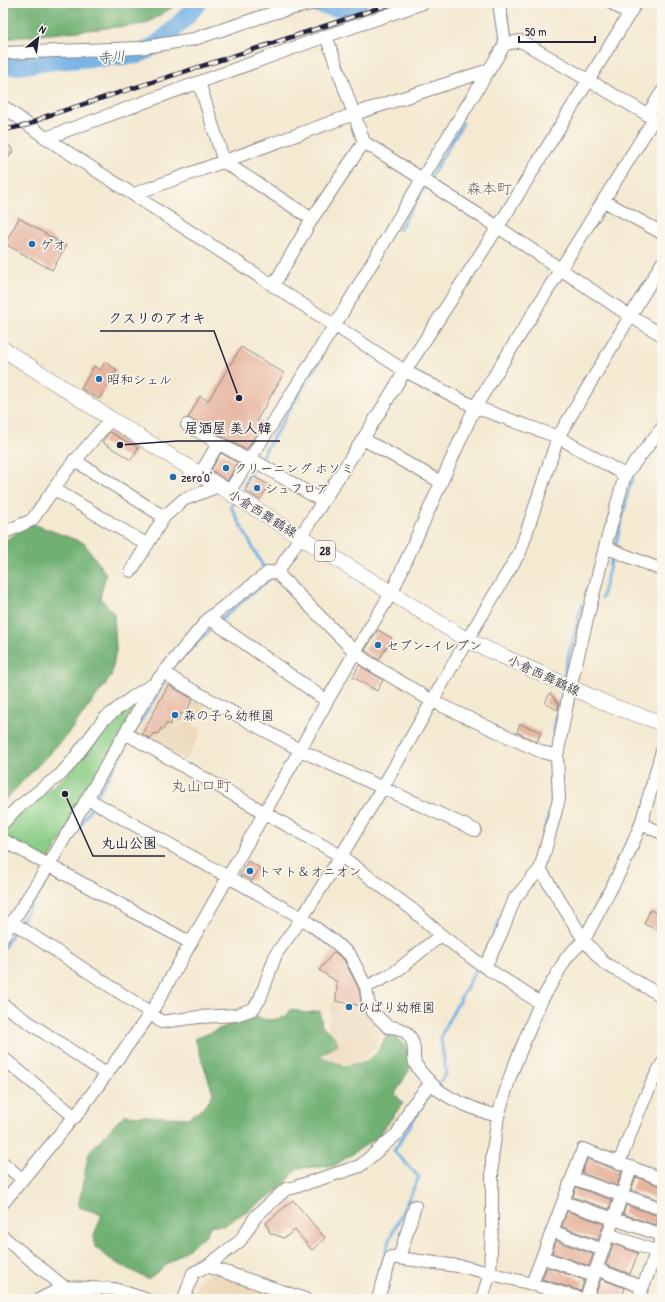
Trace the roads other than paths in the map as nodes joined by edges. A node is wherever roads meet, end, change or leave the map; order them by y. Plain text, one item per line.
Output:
1 (315, 3) edge
2 (423, 3) edge
3 (499, 3) edge
4 (612, 3) edge
5 (636, 3) edge
6 (629, 14) junction
7 (326, 36) junction
8 (512, 43) junction
9 (3, 53) edge
10 (489, 70) junction
11 (589, 81) junction
12 (199, 82) junction
13 (662, 92) edge
14 (3, 106) edge
15 (354, 114) junction
16 (657, 120) edge
17 (46, 138) junction
18 (364, 142) junction
19 (224, 162) junction
20 (427, 183) junction
21 (134, 194) junction
22 (604, 201) junction
23 (312, 219) junction
24 (498, 227) junction
25 (662, 233) edge
26 (662, 263) edge
27 (560, 270) junction
28 (273, 286) junction
29 (630, 316) junction
30 (335, 325) junction
31 (662, 335) edge
32 (3, 349) edge
33 (405, 371) junction
34 (475, 407) junction
35 (111, 419) junction
36 (187, 425) dead end
37 (662, 428) edge
38 (558, 436) junction
39 (363, 440) junction
40 (218, 444) junction
41 (74, 460) junction
42 (253, 460) junction
43 (200, 474) junction
44 (624, 475) junction
45 (440, 482) junction
46 (54, 489) junction
47 (224, 489) junction
48 (322, 501) junction
49 (164, 517) junction
50 (3, 533) edge
51 (300, 536) junction
52 (146, 544) junction
53 (605, 547) junction
54 (662, 570) edge
55 (131, 571) dead end
56 (269, 574) junction
57 (392, 592) junction
58 (214, 622) junction
59 (467, 640) junction
60 (355, 652) junction
61 (165, 674) junction
62 (154, 684) junction
63 (570, 688) junction
64 (327, 701) junction
65 (432, 701) junction
66 (662, 723) edge
67 (130, 736) junction
68 (300, 750) junction
69 (662, 751) edge
70 (556, 755) junction
71 (382, 787) junction
72 (93, 801) junction
73 (264, 812) junction
74 (3, 823) edge
75 (641, 824) junction
76 (475, 830) dead end
77 (662, 833) edge
78 (3, 840) edge
79 (341, 856) junction
80 (49, 866) junction
81 (540, 869) junction
82 (228, 876) junction
83 (302, 918) junction
84 (17, 926) junction
85 (441, 935) junction
86 (3, 936) edge
87 (584, 940) junction
88 (191, 943) junction
89 (481, 964) junction
90 (366, 986) junction
91 (662, 996) edge
92 (540, 1003) junction
93 (3, 1006) edge
94 (151, 1013) junction
95 (3, 1058) edge
96 (662, 1064) edge
97 (106, 1074) junction
98 (431, 1083) junction
99 (498, 1116) junction
100 (75, 1117) junction
101 (3, 1163) edge
102 (620, 1163) junction
103 (631, 1168) junction
104 (572, 1178) junction
105 (22, 1179) junction
106 (662, 1179) edge
107 (622, 1195) junction
108 (563, 1202) junction
109 (3, 1203) edge
110 (415, 1206) dead end
111 (662, 1209) edge
112 (614, 1219) junction
113 (552, 1231) junction
114 (608, 1234) junction
115 (3, 1237) edge
116 (662, 1237) edge
117 (603, 1250) junction
118 (657, 1252) junction
119 (542, 1257) junction
120 (399, 1258) junction
121 (207, 1266) junction
122 (595, 1272) junction
123 (490, 1273) junction
124 (532, 1284) junction
125 (64, 1287) junction
126 (642, 1287) junction
127 (40, 1299) edge
128 (145, 1299) edge
129 (184, 1299) edge
130 (305, 1299) edge
131 (378, 1299) edge
132 (482, 1299) edge
133 (582, 1299) edge
134 (586, 1299) edge
135 (638, 1299) edge

1 - 9 street
2 - 7 street
3 - 8 street
4 - 6 street
5 - 6 street
6 - 11 street
7 - 12 street
7 - 15 street
8 - 10 street
8 - 11 street
10 - 15 street
10 - 20 street
11 - 16 street
11 - 24 street
12 - 17 street
12 - 19 street
13 - 16 street
14 - 17 street
15 - 18 street
15 - 19 street
16 - 22 street
17 - 21 street
18 - 20 street
18 - 23 street
19 - 21 street
19 - 23 street
20 - 24 street
20 - 30 street
21 - 28 street
22 - 25 street
22 - 27 street
23 - 28 street
24 - 27 street
24 - 33 street
26 - 29 street
27 - 29 street
27 - 34 street
28 - 30 street
29 - 31 street
29 - 38 street
30 - 33 street
30 - 42 street
32 - 35 main road, 小倉西舞鶴線 / 28
33 - 34 street
33 - 39 street
34 - 38 street
34 - 45 street
35 - 41 street
35 - 43 main road, 小倉西舞鶴線 / 28
36 - 40 street
37 - 44 street
38 - 44 street
38 - 59 street
39 - 45 street
39 - 48 street
40 - 42 street
40 - 43 street
41 - 46 street
41 - 49 street
42 - 47 street
42 - 48 street
43 - 47 main road, 小倉西舞鶴線 / 28
44 - 53 street
45 - 57 street
46 - 50 street
46 - 52 street
47 - 49 street
47 - 51 main road, 小倉西舞鶴線 / 28
48 - 51 street
49 - 52 street
51 - 56 street
51 - 57 main road, 小倉西舞鶴線 / 28
52 - 55 street
53 - 54 street
53 - 63 street
56 - 58 street
56 - 60 street
57 - 59 main road, 小倉西舞鶴線 / 28
57 - 60 street
58 - 61 street
58 - 64 street
59 - 63 main road, 小倉西舞鶴線 / 28
59 - 65 street
60 - 64 street
60 - 65 street
61 - 62 street
61 - 68 street
62 - 67 street
62 - 74 street
63 - 66 main road, 小倉西舞鶴線 / 28
63 - 70 street
64 - 68 street
65 - 70 street
65 - 71 street
67 - 72 street
67 - 73 street
68 - 71 street
68 - 73 street
69 - 75 street
70 - 81 street
71 - 76 street
71 - 79 street
72 - 80 street
72 - 82 street
73 - 79 street
73 - 82 street
75 - 77 street
75 - 87 street
78 - 80 street
79 - 83 street
79 - 85 street
80 - 84 street
80 - 88 street
81 - 87 street
81 - 89 street
82 - 83 street
82 - 88 street
83 - 90 street
83 - 94 street
84 - 86 street
84 - 94 street
85 - 89 street
85 - 90 street
87 - 91 street
87 - 92 street
88 - 94 street
89 - 92 street
90 - 98 street
92 - 99 street
93 - 97 street
94 - 97 street
95 - 100 street
96 - 102 street
97 - 100 street
98 - 99 street
98 - 121 street
99 - 123 street
100 - 105 street
101 - 105 street
102 - 103 street
102 - 104 street
103 - 106 street
103 - 107 street
104 - 107 street
104 - 108 street
105 - 109 street
107 - 111 street
107 - 112 street
108 - 112 street
108 - 113 street
110 - 120 street
112 - 114 street
112 - 116 street
113 - 117 street
113 - 119 street
114 - 117 street
114 - 118 street
115 - 125 street
116 - 118 street
117 - 122 street
118 - 126 street
119 - 122 street
119 - 124 street
120 - 123 street
120 - 131 street
121 - 129 street
121 - 130 street
122 - 126 street
122 - 134 street
123 - 124 street
123 - 132 street
124 - 133 street
125 - 127 street
125 - 128 street
126 - 135 street

